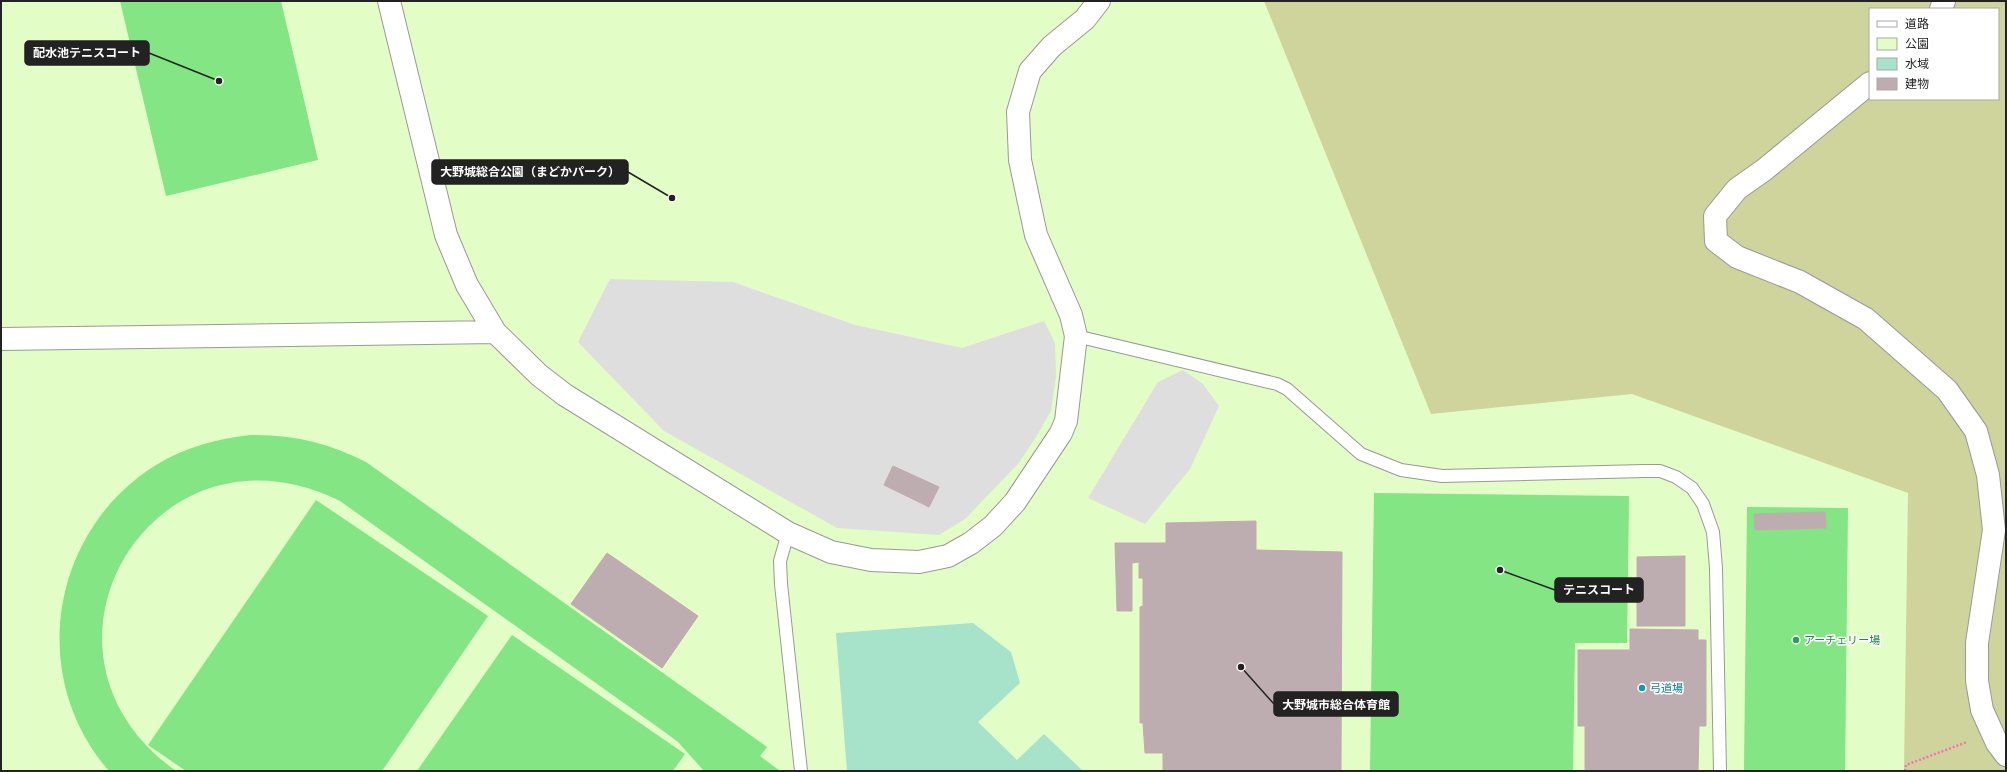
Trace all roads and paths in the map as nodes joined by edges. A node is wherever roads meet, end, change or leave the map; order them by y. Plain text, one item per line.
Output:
1 (389, 1) edge
2 (1099, 1) edge
3 (1869, 84) edge
4 (495, 332) junction
5 (1076, 336) junction
6 (1, 339) edge
7 (788, 533) junction
8 (1992, 733) junction
9 (2006, 755) edge
10 (802, 771) edge
11 (1720, 771) edge
12 (1905, 771) edge

1 - 4 street
2 - 5 street
3 - 8 street
4 - 6 street
4 - 7 street
5 - 7 street
5 - 11 lane
7 - 10 lane
8 - 9 street
8 - 12 path

